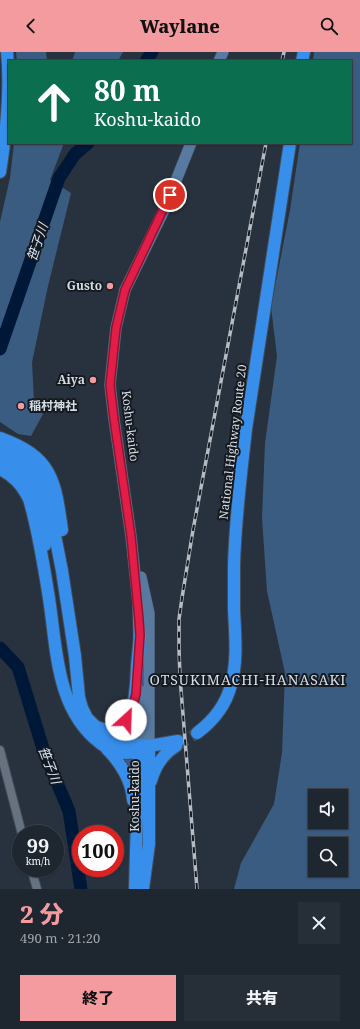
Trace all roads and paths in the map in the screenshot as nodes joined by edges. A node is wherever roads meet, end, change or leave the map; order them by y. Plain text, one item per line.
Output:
1 (6, 52) edge
2 (0, 106) edge
3 (191, 144) edge
4 (290, 144) edge
5 (0, 172) edge
6 (3, 452) edge
7 (0, 476) edge
8 (131, 536) junction
9 (45, 574) junction
10 (140, 635) junction
11 (94, 726) junction
12 (197, 733) tunnel mouth
13 (106, 748) junction
14 (142, 748) junction
15 (0, 750) edge
16 (148, 791) junction
17 (20, 825) edge
18 (136, 849) junction
19 (34, 877) edge
20 (37, 889) edge
21 (135, 889) edge
22 (143, 889) edge

1 - 2 highway
1 - 5 highway
3 - 8 main road, Koshu-kaido
4 - 12 highway, National Highway Route 20
6 - 9 highway
6 - 11 highway
7 - 9 highway
8 - 10 main road, Koshu-kaido
8 - 14 main road, Koshu-kaido
9 - 13 highway
10 - 11 highway
10 - 14 main road, Koshu-kaido
11 - 14 highway
13 - 14 highway
13 - 18 highway
14 - 16 highway, Koshu-kaido
14 - 16 highway
14 - 18 highway, Koshu-kaido
15 - 17 street
16 - 22 highway, Koshu-kaido
18 - 21 highway, Koshu-kaido
19 - 20 street

